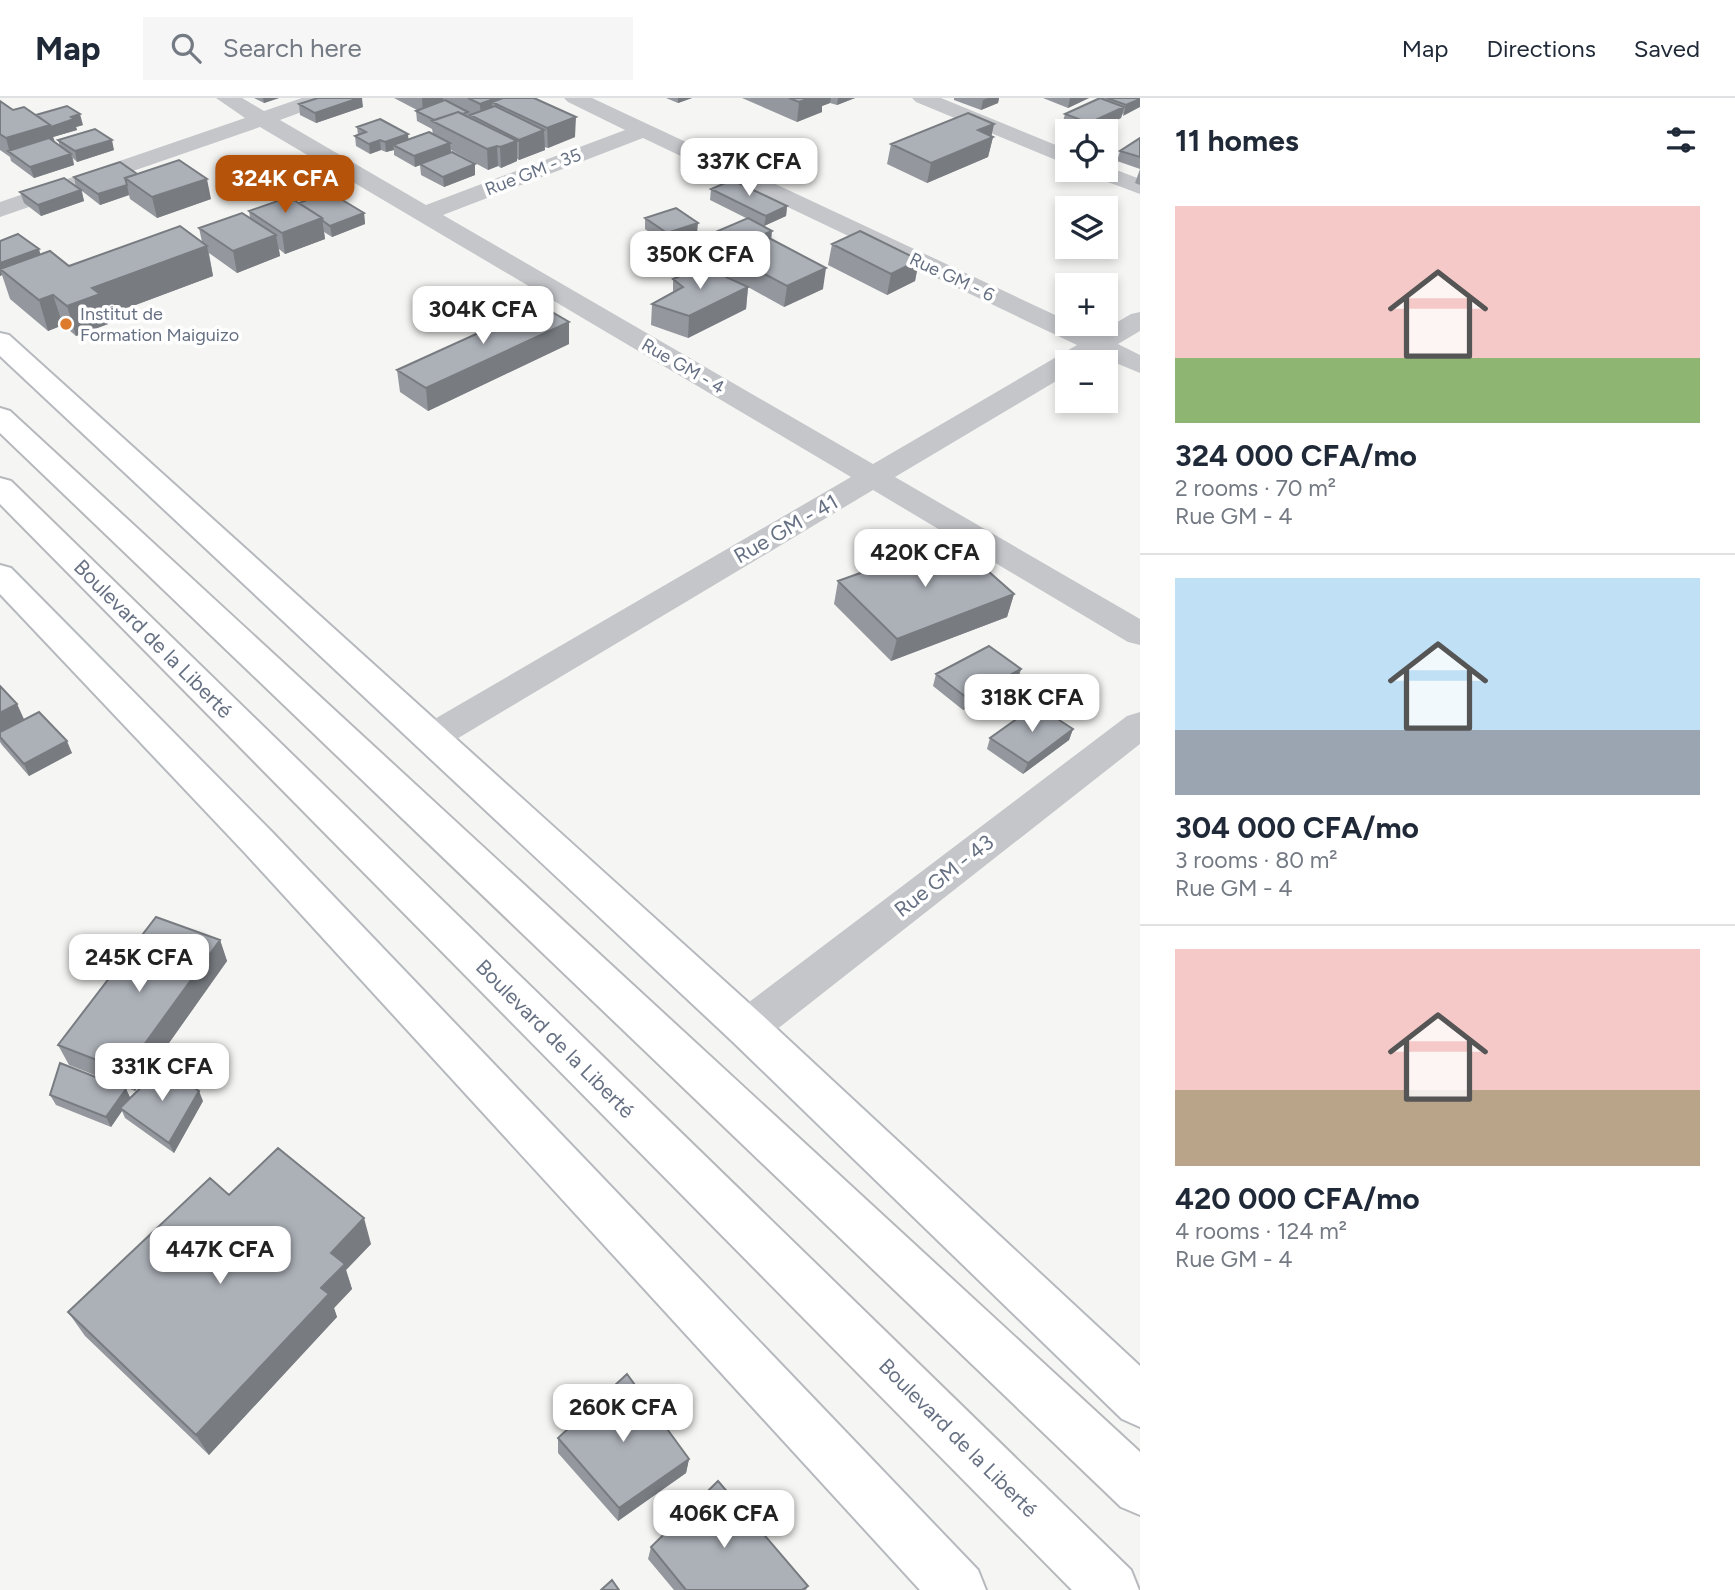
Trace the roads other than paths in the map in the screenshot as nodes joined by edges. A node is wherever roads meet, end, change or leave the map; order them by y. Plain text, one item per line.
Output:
1 (227, 98) edge
2 (323, 98) edge
3 (575, 98) edge
4 (923, 98) edge
5 (261, 119) junction
6 (642, 131) junction
7 (1055, 153) edge
8 (1118, 178) edge
9 (1140, 187) edge
10 (0, 210) edge
11 (424, 214) junction
12 (1140, 320) edge
13 (0, 341) edge
14 (1097, 345) junction
15 (1140, 365) edge
16 (0, 417) edge
17 (875, 477) junction
18 (0, 487) edge
19 (0, 575) edge
20 (1140, 634) edge
21 (1140, 725) edge
22 (432, 737) junction
23 (747, 1028) junction
24 (1140, 1401) edge
25 (1140, 1488) edge
26 (958, 1590) edge
27 (1111, 1590) edge

1 - 5 street, Rue GM - 4
2 - 5 street
3 - 6 street, Rue GM - 6
4 - 7 street
5 - 10 street
5 - 11 street, Rue GM - 4
6 - 11 street, Rue GM - 35
6 - 14 street, Rue GM - 6
8 - 9 street
11 - 17 street, Rue GM - 4
12 - 14 street, Rue GM - 41
13 - 22 main road
14 - 15 street, Rue GM - 6
14 - 17 street, Rue GM - 41
16 - 25 main road
17 - 20 street, Rue GM - 4
17 - 22 street, Rue GM - 41
18 - 27 main road, Boulevard de la Liberté
19 - 26 main road
21 - 23 street, Rue GM - 43
22 - 23 main road
23 - 24 main road

